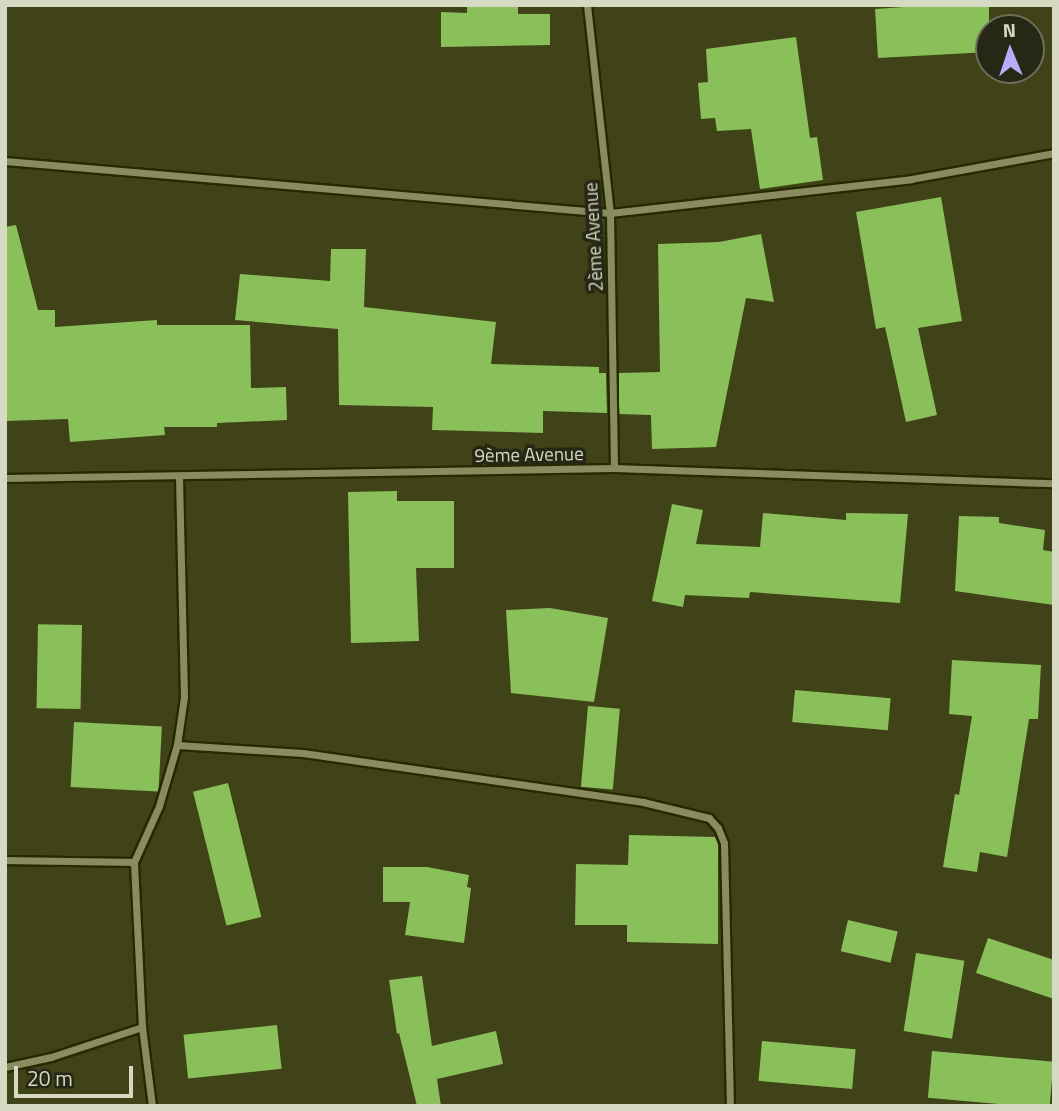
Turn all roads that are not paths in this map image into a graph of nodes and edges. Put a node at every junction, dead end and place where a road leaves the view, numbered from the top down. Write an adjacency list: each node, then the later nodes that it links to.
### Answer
1 (587, 5): 4 (street, 2ème Avenue)
2 (1054, 153): 4 (street)
3 (5, 161): 4 (street)
4 (610, 213): 5 (street, 2ème Avenue)
5 (614, 468): 6 (street, 9ème Avenue); 8 (street, 9ème Avenue)
6 (179, 476): 7 (street, 9ème Avenue); 9 (street)
7 (5, 478)
8 (1054, 484)
9 (177, 745): 11 (street); 15 (street)
10 (5, 860): 11 (street)
11 (134, 862): 12 (street)
12 (142, 1027): 13 (street); 14 (street)
13 (5, 1067)
14 (152, 1106)
15 (730, 1106)

